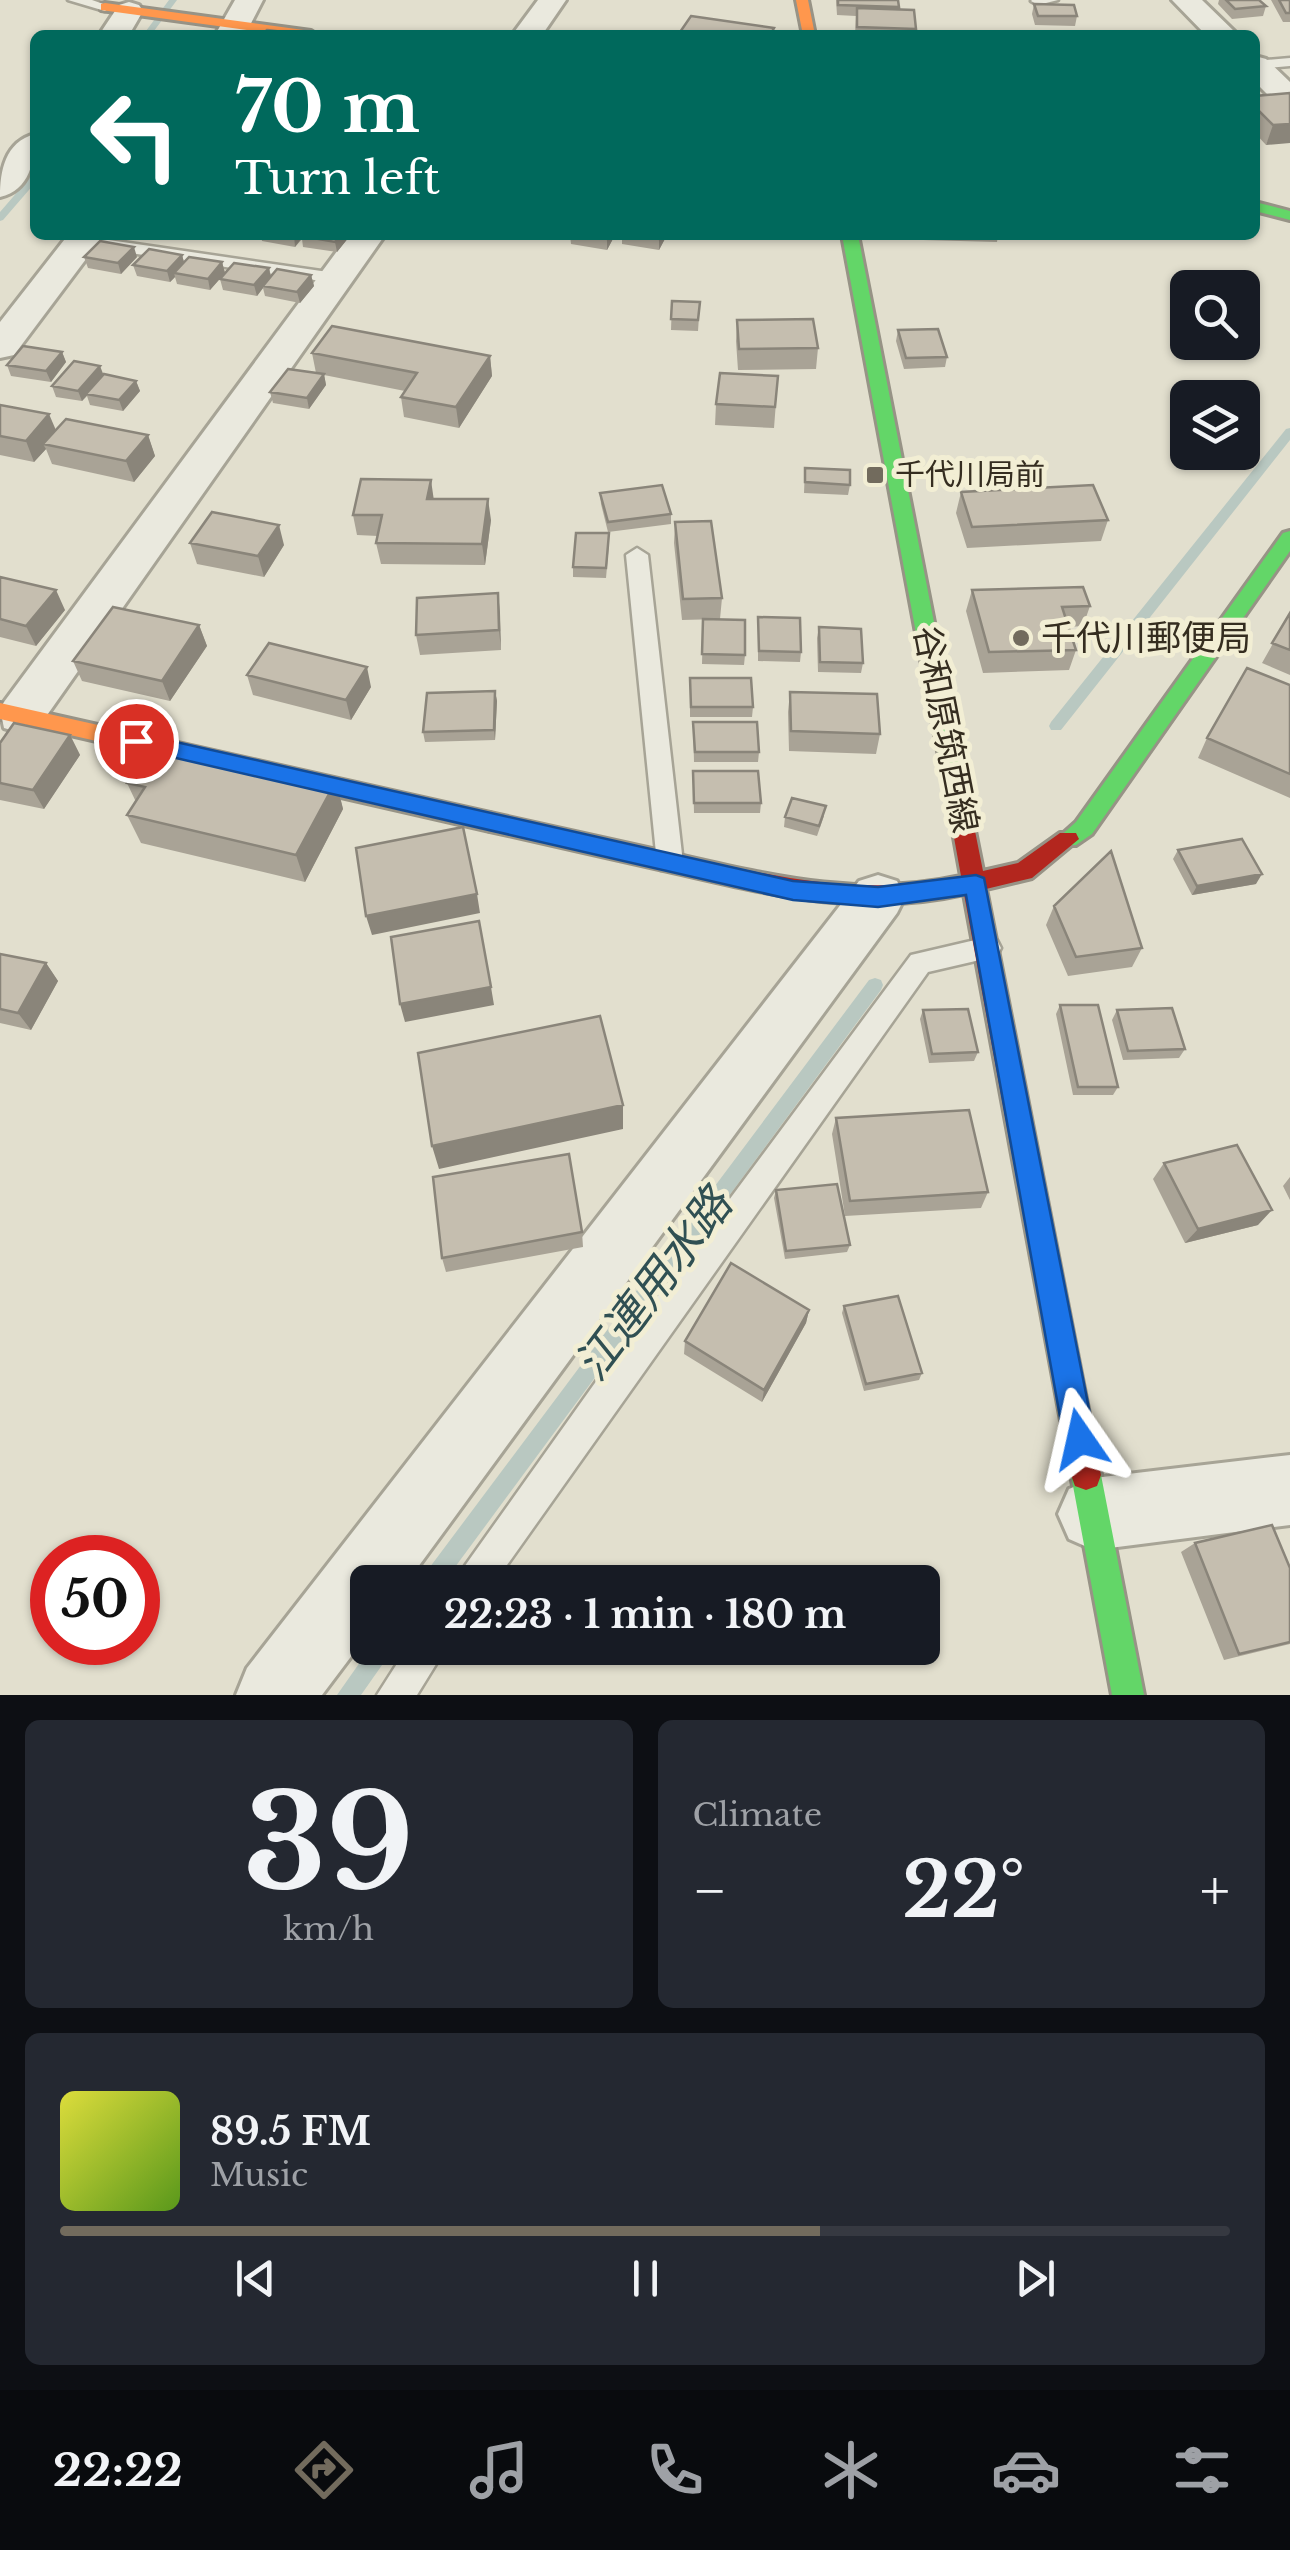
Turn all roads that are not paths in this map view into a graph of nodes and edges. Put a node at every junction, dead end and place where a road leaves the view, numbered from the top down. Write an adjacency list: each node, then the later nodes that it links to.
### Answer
1 (75, 0): 7 (lane)
2 (552, 0): 10 (street)
3 (802, 0): 11 (street)
4 (1050, 0): 6 (lane)
5 (1186, 0): 12 (street)
6 (1038, 1)
7 (116, 18): 8 (street)
8 (239, 20): 9 (street)
9 (287, 30)
10 (531, 30)
11 (808, 30)
12 (1218, 30)
13 (1290, 62): 14 (lane)
14 (1260, 65)
15 (1260, 70): 16 (street)
16 (1290, 99)
17 (30, 150): 18 (street)
18 (0, 187)
19 (1260, 207): 20 (street)
20 (1290, 216)
21 (82, 240): 26 (street)
22 (97, 240): 25 (lane)
23 (363, 240): 25 (street)
24 (851, 240): 31 (street, 谷和原筑西線)
25 (335, 278): 29 (street)
26 (0, 346)
27 (1290, 537): 31 (street)
28 (638, 555): 30 (lane)
29 (11, 713): 30 (street)
30 (670, 863): 32 (street)
31 (976, 884): 32 (street); 33 (street, 谷和原筑西線)
32 (878, 897): 38 (street)
33 (988, 948): 35 (street, 谷和原筑西線); 36 (lane)
34 (1290, 1490): 35 (street)
35 (1094, 1514): 40 (street, 谷和原筑西線)
36 (486, 1565)
37 (416, 1665): 39 (lane)
38 (274, 1695)
39 (395, 1695)
40 (1128, 1695)

